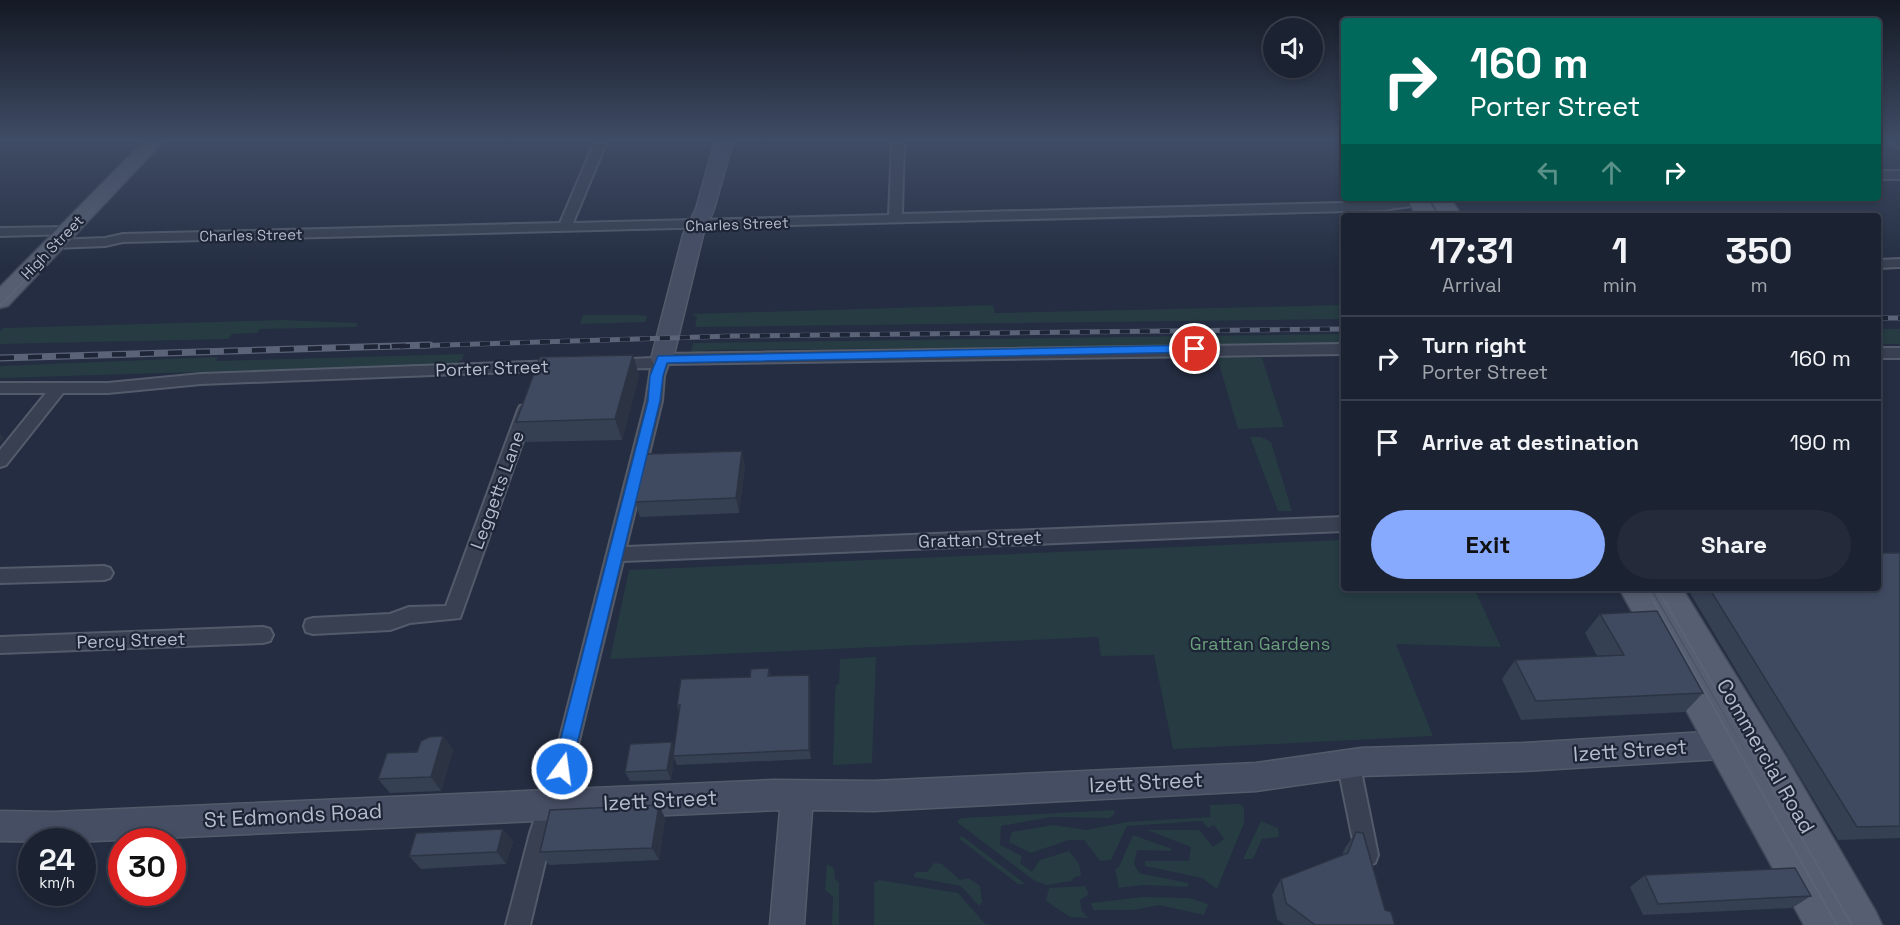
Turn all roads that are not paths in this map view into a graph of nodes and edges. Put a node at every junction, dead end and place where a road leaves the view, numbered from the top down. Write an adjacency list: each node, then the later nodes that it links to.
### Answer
1 (113, 184): 10 (main road, High Street)
2 (583, 184): 8 (street)
3 (712, 184): 7 (street)
4 (896, 184): 6 (street)
5 (1421, 205): 6 (street, Charles Street)
6 (894, 219): 7 (street, Charles Street)
7 (698, 224): 8 (street, Charles Street); 17 (street)
8 (565, 227): 10 (street, Charles Street)
9 (0, 232): 10 (street, Charles Street)
10 (61, 238): 13 (main road, High Street)
11 (1900, 263): 12 (street)
12 (1881, 264)
13 (3, 295)
14 (1341, 349): 17 (street)
15 (1881, 353): 16 (street)
16 (1900, 353)
17 (662, 359): 18 (street); 25 (street)
18 (595, 365)
19 (542, 366): 20 (street, Porter Street); 21 (street, Porter Street); 30 (street, Leggetts Lane)
20 (574, 366)
21 (60, 387): 22 (street, Porter Street); 23 (street)
22 (0, 388)
23 (0, 461)
24 (1341, 524): 25 (street, Grattan Street)
25 (616, 554): 36 (street)
26 (104, 573): 27 (street)
27 (0, 576)
28 (1636, 591): 33 (main road, Commercial Road)
29 (1668, 591): 42 (main road, Commercial Road)
30 (313, 626)
31 (263, 635): 32 (street, Percy Street)
32 (0, 645)
33 (1731, 744): 35 (street, Izett Street); 41 (main road, Commercial Road)
34 (1351, 776): 38 (street)
35 (797, 795): 36 (street, Izett Street); 40 (street)
36 (550, 805): 37 (street, St Edmonds Road); 39 (street)
37 (0, 826)
38 (1372, 871)
39 (518, 925)
40 (787, 925)
41 (1825, 925)
42 (1863, 925)

